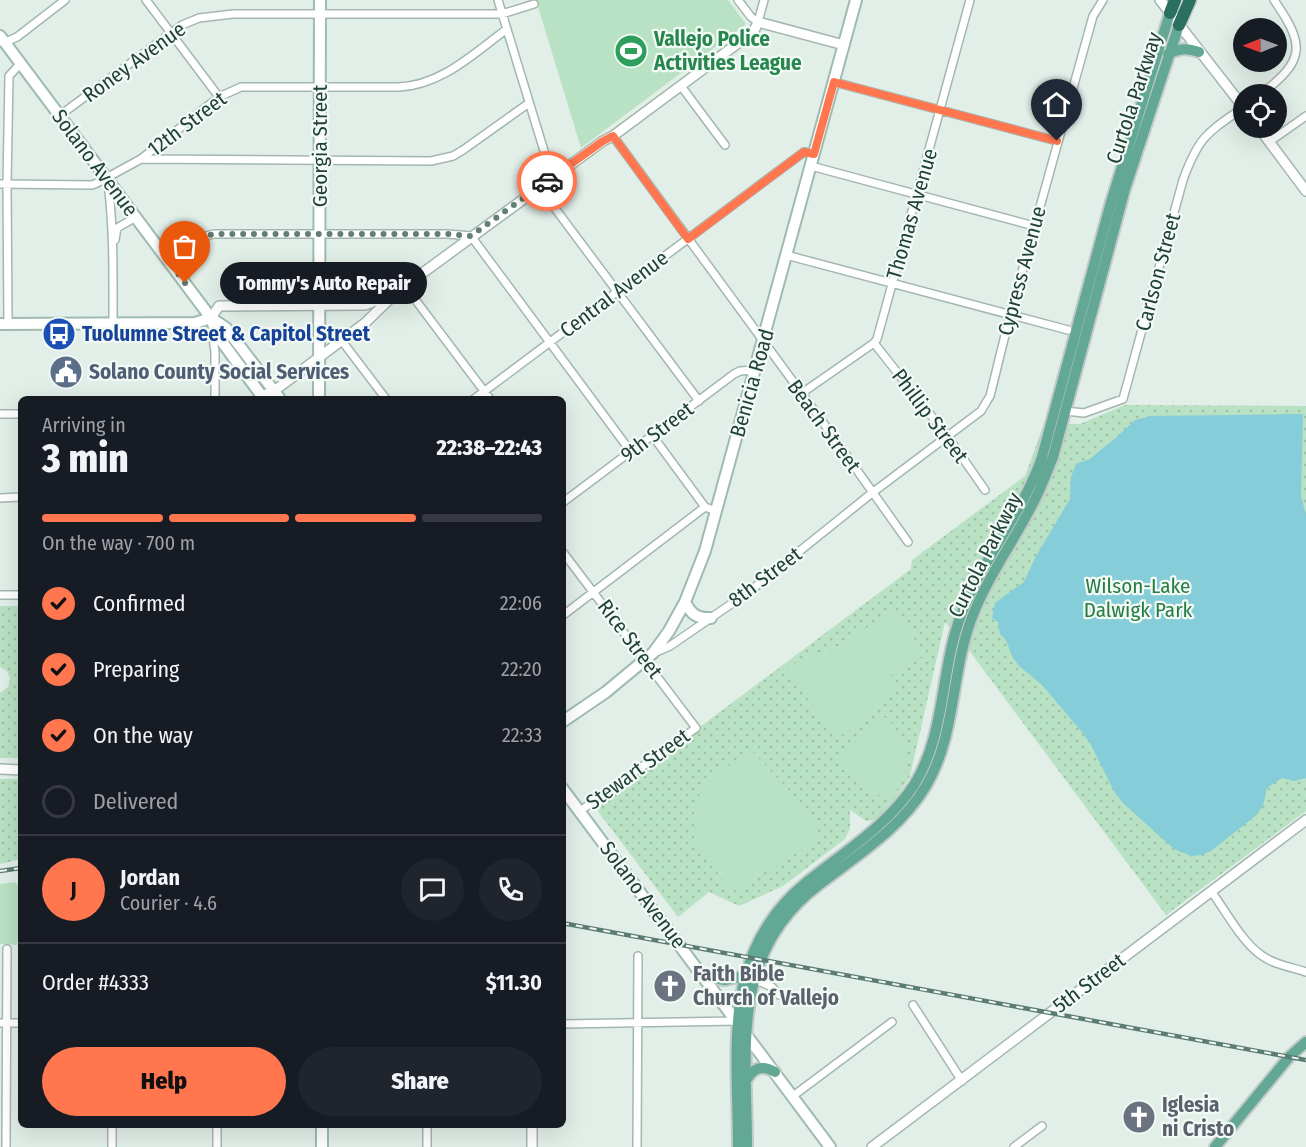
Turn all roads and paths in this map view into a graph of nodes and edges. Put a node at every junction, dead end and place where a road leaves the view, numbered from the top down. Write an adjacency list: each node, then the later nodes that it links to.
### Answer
1 (65, 0): 22 (street)
2 (146, 0): 21 (street)
3 (320, 0): 17 (main road, Georgia Street)
4 (498, 0): 15 (street)
5 (738, 0): 18 (street)
6 (764, 0): 18 (street)
7 (856, 0): 23 (main road, Benicia Road)
8 (970, 0): 34 (street, Thomas Avenue)
9 (1103, 0): 40 (street, Cypress Avenue)
10 (1160, 0): 16 (street)
11 (1175, 0): 16 (highway, Curtola Parkway)
12 (1190, 0): 19 (highway, Curtola Parkway)
13 (1274, 0): 28 (street)
14 (534, 4): 15 (street, Roney Avenue)
15 (502, 14): 17 (street, Roney Avenue); 20 (street)
16 (1170, 14): 19 (street); 78 (main road, Curtola Parkway)
17 (320, 15): 21 (street, Roney Avenue); 30 (main road, Georgia Street)
18 (758, 22): 23 (street); 29 (street)
19 (1179, 25): 24 (street); 25 (main road, Curtola Parkway)
20 (507, 29): 30 (street, 12th Street); 33 (street)
21 (171, 33): 32 (street); 36 (street, Roney Avenue)
22 (2, 41): 26 (main road, Solano Avenue)
23 (844, 45): 27 (main road, Benicia Road)
24 (1199, 52): 25 (main road); 31 (street)
25 (1168, 54): 89 (main road, Curtola Parkway)
26 (20, 64): 36 (main road, Solano Avenue); 49 (street)
27 (834, 82): 34 (street); 43 (main road, Benicia Road)
28 (1273, 84)
29 (681, 86): 38 (street); 42 (street)
30 (320, 87): 32 (street, 12th Street); 45 (main road, Georgia Street)
31 (1233, 95)
32 (219, 97): 44 (street, 12th Street)
33 (529, 103): 45 (street); 47 (street)
34 (941, 111): 40 (street); 52 (street, Thomas Avenue)
35 (1233, 115): 89 (street, Carlson Street)
36 (59, 116): 48 (main road, Solano Avenue)
37 (1306, 116): 41 (street)
38 (613, 136): 47 (street); 57 (street, Beach Street)
39 (1266, 138): 41 (street)
40 (1057, 141): 54 (street, Cypress Avenue)
41 (1269, 142): 51 (street)
42 (725, 145)
43 (814, 154): 46 (main road, Benicia Road); 57 (street, Central Avenue)
44 (141, 159): 45 (street); 48 (street, 12th Street)
45 (320, 159): 55 (main road, Georgia Street)
46 (811, 166): 52 (street); 60 (main road, Benicia Road)
47 (552, 177): 50 (street)
48 (108, 179): 49 (street, 12th Street); 53 (main road, Solano Avenue); 58 (street)
49 (4, 184): 69 (street)
50 (539, 188): 56 (street); 63 (street)
51 (1306, 191)
52 (917, 195): 54 (street); 61 (street, Thomas Avenue)
53 (136, 217): 58 (street); 59 (main road, Solano Avenue)
54 (1034, 226): 66 (street, Cypress Avenue)
55 (319, 233): 56 (street); 59 (street); 64 (main road, Georgia Street)
56 (471, 236): 62 (street); 73 (street)
57 (688, 239): 63 (street, Central Avenue); 74 (street, Beach Street)
58 (114, 246): 70 (street)
59 (164, 255): 67 (main road, Solano Avenue)
60 (786, 255): 61 (street); 74 (main road, Benicia Road)
61 (892, 284): 66 (street); 75 (street, Thomas Avenue)
62 (402, 288): 65 (street); 68 (street); 79 (street)
63 (617, 292): 73 (street, Central Avenue); 88 (street)
64 (319, 306): 65 (street); 67 (street); 76 (main road, Georgia Street)
65 (356, 306): 68 (street)
66 (1010, 315): 71 (street); 93 (street, Cypress Avenue)
67 (211, 318): 70 (main road); 81 (main road, Solano Avenue); 82 (street); 83 (main road, Solano Avenue)
68 (365, 323): 72 (street)
69 (4, 324): 70 (main road)
70 (113, 324)
71 (1068, 330)
72 (342, 341): 76 (street); 85 (street)
73 (550, 342): 79 (street, Central Avenue); 94 (street)
74 (763, 342): 77 (main road, Benicia Road); 80 (street, Beach Street)
75 (874, 343): 80 (street); 93 (street, Phillip Street)
76 (319, 357): 81 (street); 84 (main road, Georgia Street)
77 (754, 370): 88 (street, 9th Street); 101 (main road, Benicia Road)
78 (1060, 390): 89 (main road); 123 (main road, Curtola Parkway)
79 (484, 392): 86 (street, Central Avenue); 87 (street)
80 (802, 393): 96 (street, Beach Street)
81 (277, 395)
82 (215, 396)
83 (262, 396)
84 (319, 396)
85 (384, 396)
86 (478, 396)
87 (487, 396)
88 (699, 401): 92 (street, 9th Street)
89 (1065, 411): 123 (main road, Curtola Parkway)
90 (0, 414): 91 (street)
91 (18, 414)
92 (652, 435): 94 (street, 9th Street); 100 (street)
93 (948, 437): 95 (street, Phillip Street); 96 (street, Cypress Avenue)
94 (631, 452): 99 (street, 9th Street)
95 (985, 490)
96 (872, 493): 102 (street, Beach Street); 109 (street, 8th Street)
97 (0, 498): 98 (street)
98 (18, 498)
99 (566, 498)
100 (705, 507): 101 (street); 104 (street)
101 (716, 511): 107 (main road, Benicia Road)
102 (908, 542)
103 (566, 556): 104 (street, Rice Street)
104 (594, 592): 108 (street); 110 (street, Rice Street)
105 (0, 595): 106 (street)
106 (18, 595)
107 (685, 602): 109 (main road); 110 (main road, Benicia Road)
108 (566, 613)
109 (711, 618): 110 (street, 8th Street)
110 (650, 657): 111 (main road, Benicia Road); 112 (street, Rice Street)
111 (566, 720)
112 (696, 728): 116 (street, Stewart Street)
113 (0, 769): 114 (street)
114 (18, 770)
115 (566, 793): 116 (main road, Solano Avenue)
116 (580, 811): 122 (main road, Solano Avenue)
117 (1306, 820): 118 (street, 5th Street)
118 (1211, 891): 121 (street); 135 (street, 5th Street)
119 (7, 949): 128 (street)
120 (638, 956): 129 (street)
121 (1306, 972)
122 (703, 976): 123 (main road); 126 (main road, Solano Avenue)
123 (749, 977): 124 (street); 126 (main road, Curtola Parkway); 131 (main road, Curtola Parkway)
124 (779, 994)
125 (913, 1005): 135 (street)
126 (737, 1021): 129 (street); 131 (main road, Solano Avenue); 150 (main road, Curtola Parkway)
127 (892, 1022): 136 (street)
128 (3, 1023): 143 (street)
129 (638, 1023): 130 (street); 149 (street)
130 (566, 1024)
131 (747, 1035): 133 (main road, Solano Avenue); 134 (main road, Curtola Parkway)
132 (1306, 1042): 155 (main road)
133 (775, 1072): 134 (main road); 136 (main road, Solano Avenue)
134 (747, 1078): 151 (main road, Curtola Parkway)
135 (962, 1081): 153 (street, 5th Street)
136 (793, 1096): 152 (main road, Solano Avenue)
137 (1042, 1126): 154 (street)
138 (112, 1128): 144 (street)
139 (217, 1128): 145 (street)
140 (322, 1128): 146 (main road)
141 (427, 1128): 147 (street)
142 (532, 1128): 148 (street)
143 (6, 1147)
144 (112, 1147)
145 (217, 1147)
146 (322, 1147)
147 (427, 1147)
148 (532, 1147)
149 (637, 1147)
150 (738, 1147)
151 (747, 1147)
152 (830, 1147)
153 (872, 1147)
154 (1014, 1147)
155 (1215, 1147)

